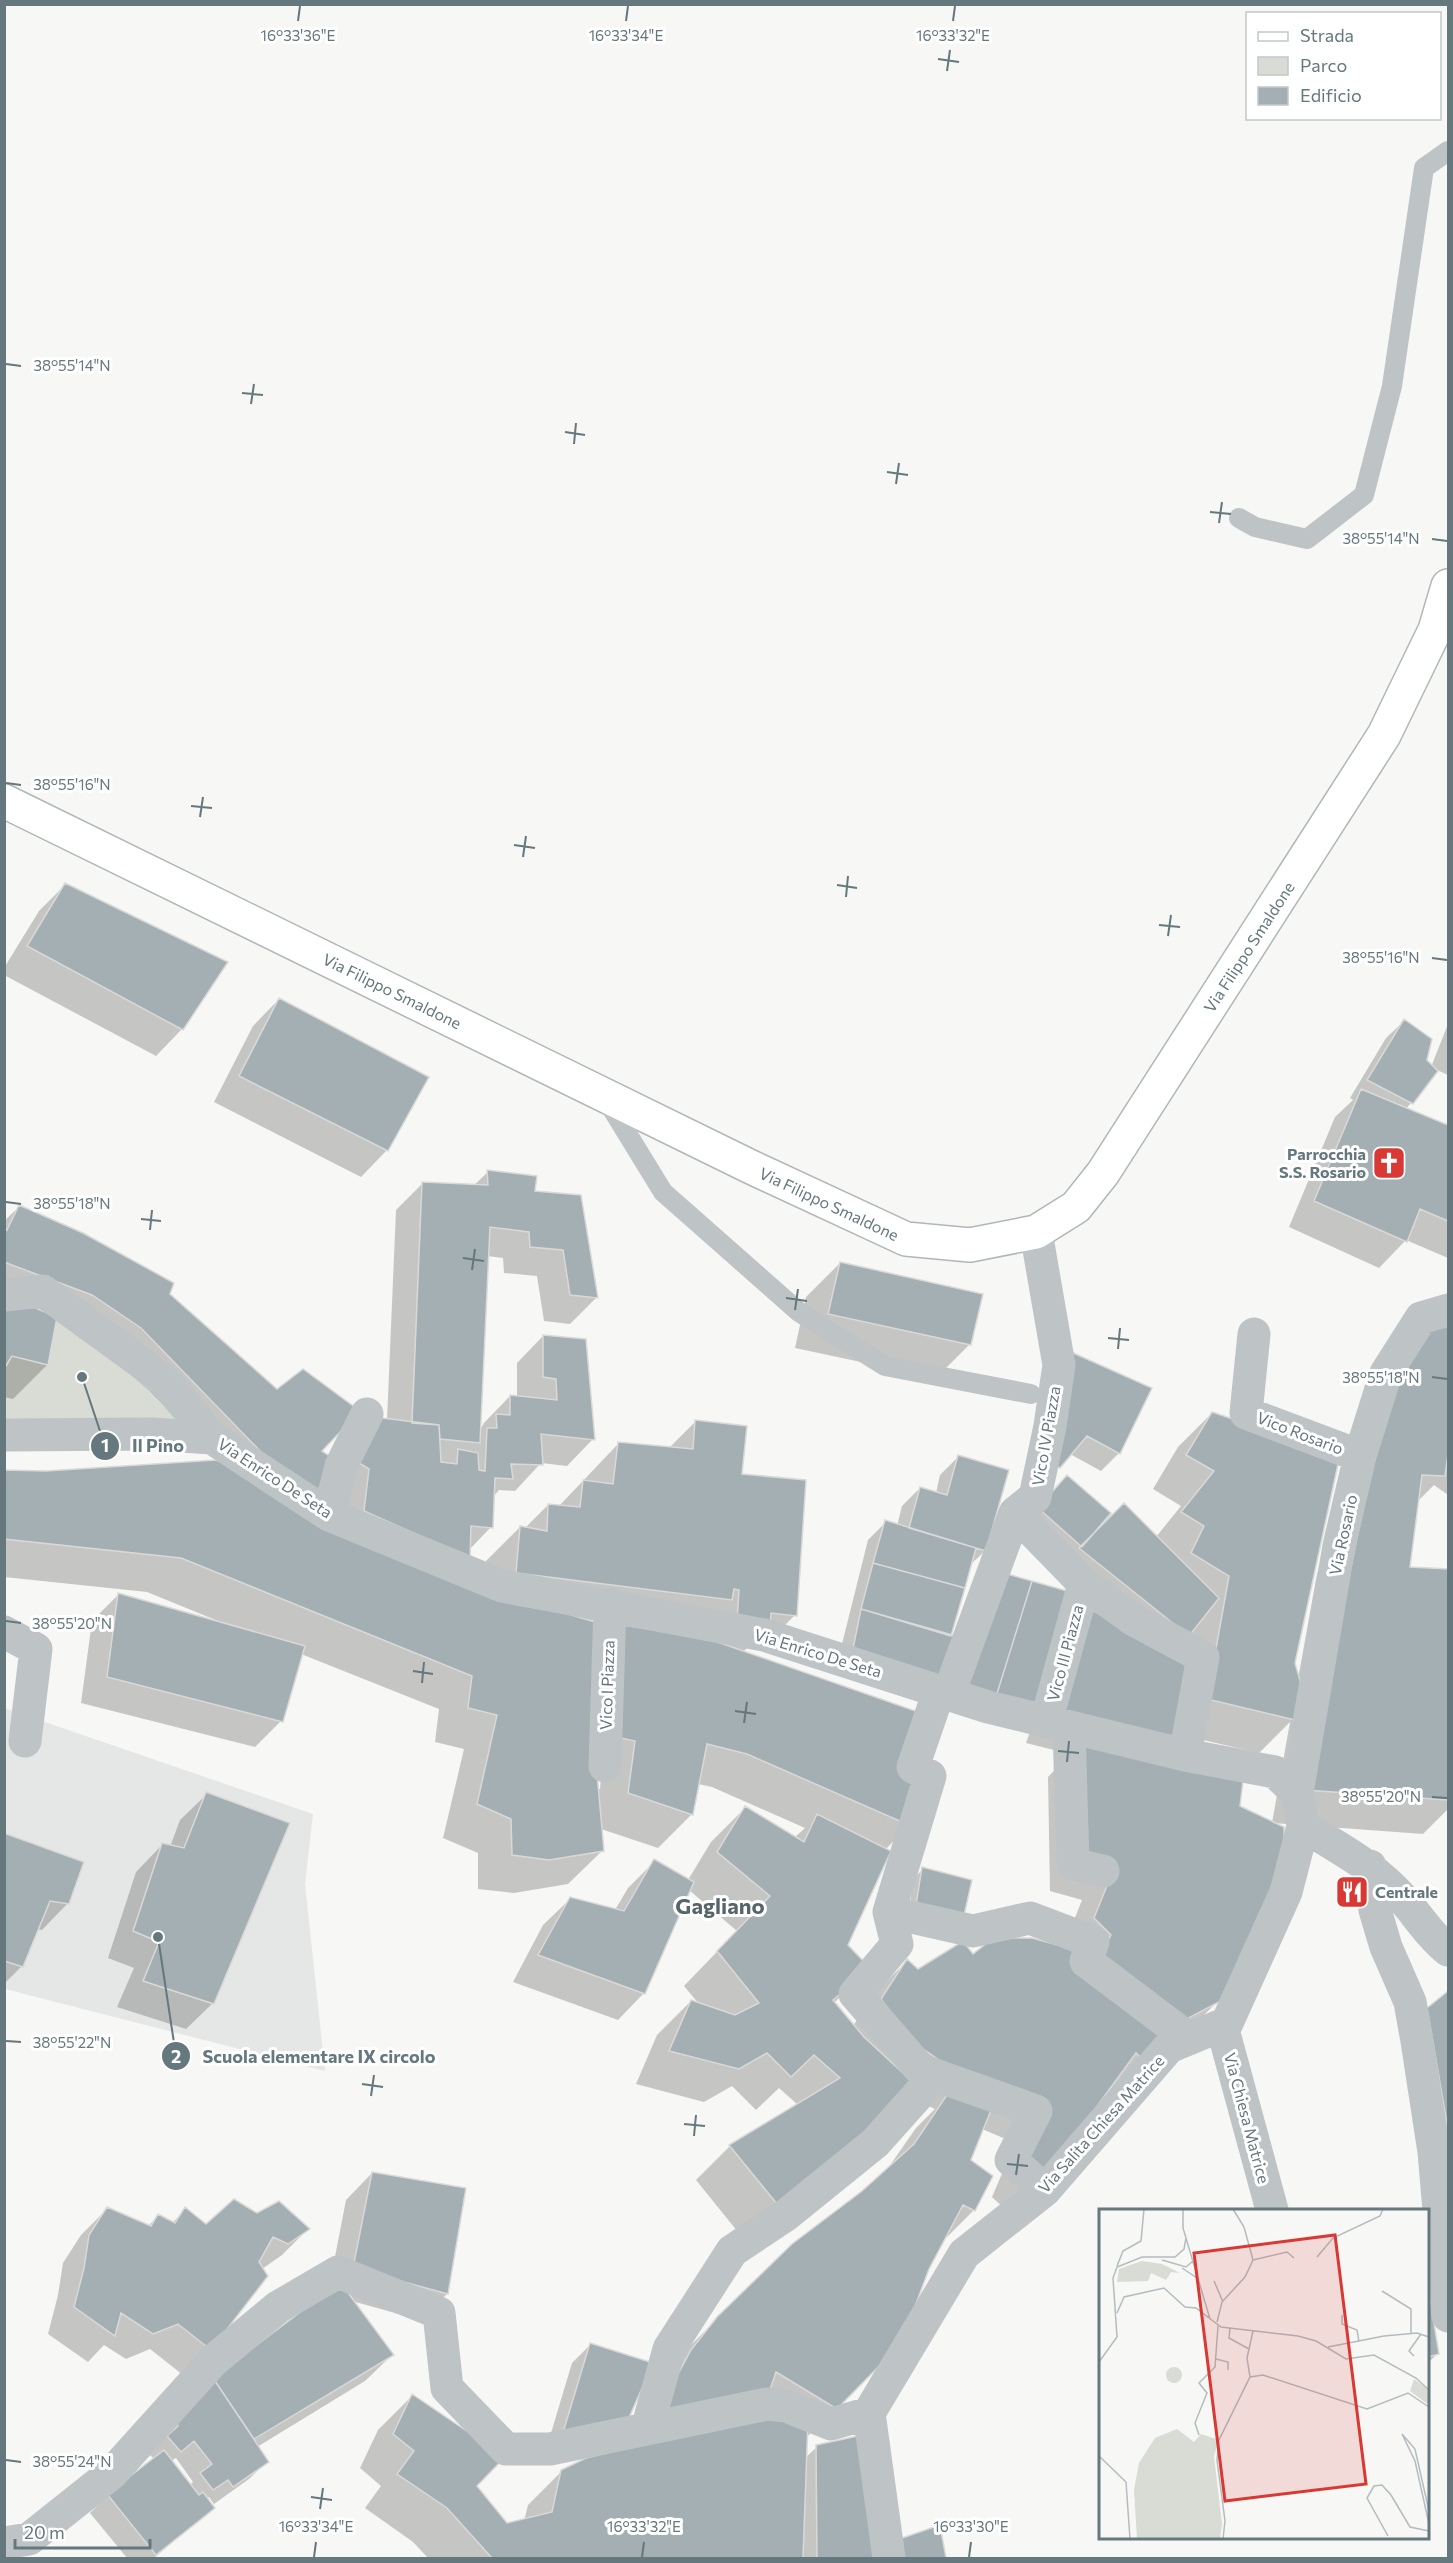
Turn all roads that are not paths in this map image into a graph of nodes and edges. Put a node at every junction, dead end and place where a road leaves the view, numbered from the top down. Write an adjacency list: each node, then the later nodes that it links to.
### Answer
1 (1449, 151): 2 (lane)
2 (1239, 518)
3 (1449, 586): 6 (street, Via Filippo Smaldone)
4 (4, 801): 5 (street, Via Filippo Smaldone)
5 (603, 1095): 6 (street, Via Filippo Smaldone); 10 (lane)
6 (1035, 1232): 15 (street, Vico IV Piazza)
7 (4, 1295): 13 (street)
8 (1449, 1310): 14 (street, Via Rosario)
9 (1254, 1334): 14 (street, Vico Rosario)
10 (1031, 1394)
11 (367, 1414): 16 (street)
12 (4, 1435): 13 (street)
13 (212, 1438): 16 (street, Via Enrico De Seta)
14 (1360, 1456): 25 (street, Via Rosario)
15 (1015, 1514): 17 (street); 20 (street, Vico IV Piazza)
16 (329, 1515): 18 (street, Via Enrico De Seta)
17 (1084, 1584): 21 (street, Vico III Piazza); 23 (street)
18 (610, 1604): 20 (street, Via Enrico De Seta); 24 (street, Vico I Piazza)
19 (4, 1632): 22 (street)
20 (944, 1692): 21 (street, Via Enrico De Seta); 29 (street, Vico IV Piazza)
21 (1058, 1724): 23 (street, Via Enrico De Seta); 28 (street, Vico III Piazza)
22 (25, 1741)
23 (1185, 1755): 25 (street, Via Enrico De Seta)
24 (605, 1767)
25 (1297, 1793): 26 (street)
26 (1303, 1826): 27 (street); 31 (street)
27 (1370, 1866): 30 (street); 36 (street)
28 (1103, 1871)
29 (889, 1912): 32 (street); 33 (street)
30 (1449, 1950)
31 (1222, 2026): 32 (street, Via Salita Chiesa Matrice); 35 (street, Via Chiesa Matrice)
32 (1189, 2039): 34 (street, Via Salita Chiesa Matrice)
33 (935, 2076): 34 (street); 38 (street)
34 (1045, 2190): 37 (street, Via Salita Chiesa Matrice)
35 (1271, 2209)
36 (1448, 2303)
37 (869, 2413): 38 (street); 40 (street)
38 (647, 2429): 39 (street)
39 (4, 2543)
40 (889, 2559)

